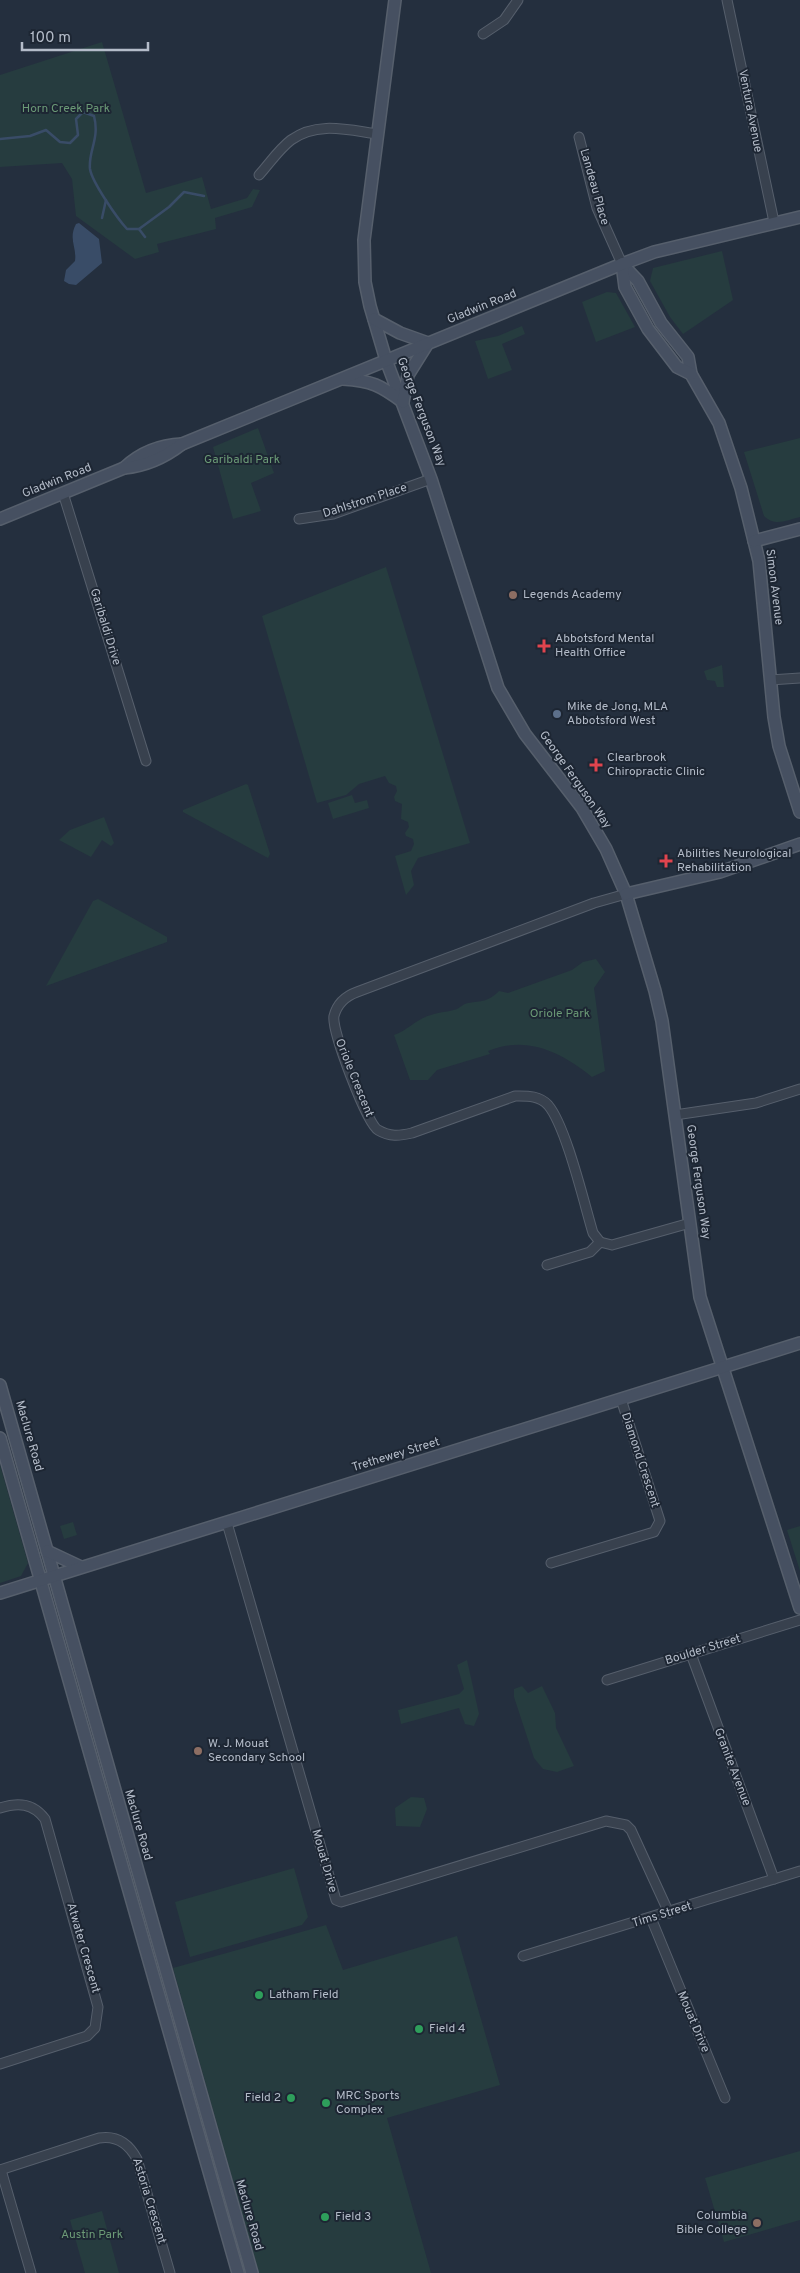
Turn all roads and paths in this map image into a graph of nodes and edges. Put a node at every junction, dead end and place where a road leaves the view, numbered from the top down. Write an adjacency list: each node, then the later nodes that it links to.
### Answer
1 (396, 0): 5 (main road, George Ferguson Way)
2 (518, 0): 4 (street)
3 (727, 0): 9 (street, Ventura Avenue)
4 (483, 34)
5 (378, 134): 7 (street); 11 (main road, George Ferguson Way)
6 (579, 137): 10 (street, Landeau Place)
7 (259, 175)
8 (800, 216): 9 (main road, Gladwin Road)
9 (774, 222): 10 (main road, Gladwin Road)
10 (622, 264): 12 (main road, Gladwin Road); 21 (main road, Simon Avenue)
11 (374, 319): 12 (main road); 13 (main road, George Ferguson Way)
12 (428, 343): 13 (main road, Gladwin Road); 15 (main road)
13 (386, 360): 14 (main road, Gladwin Road); 15 (main road, George Ferguson Way)
14 (339, 379): 15 (main road); 17 (main road, Gladwin Road)
15 (403, 402): 16 (main road, George Ferguson Way)
16 (431, 479): 19 (street, Dahlstrom Place); 27 (main road, George Ferguson Way)
17 (63, 493): 18 (main road, Gladwin Road); 24 (street, Garibaldi Drive)
18 (0, 519)
19 (299, 519)
20 (800, 529): 21 (main road)
21 (754, 541): 23 (main road, Simon Avenue)
22 (800, 678): 23 (street)
23 (770, 680): 25 (main road, Simon Avenue)
24 (146, 761)
25 (800, 812)
26 (800, 844): 27 (main road)
27 (626, 894): 29 (main road, George Ferguson Way); 31 (street, Oriole Crescent)
28 (800, 1089): 29 (street)
29 (675, 1115): 30 (main road, George Ferguson Way)
30 (690, 1223): 31 (street); 34 (main road, George Ferguson Way)
31 (600, 1242): 32 (street)
32 (547, 1265)
33 (800, 1343): 34 (main road, Trethewey Street)
34 (723, 1367): 36 (main road, Trethewey Street); 45 (main road, George Ferguson Way)
35 (0, 1385): 39 (main road, Maclure Road)
36 (621, 1399): 38 (main road, Trethewey Street); 40 (street, Diamond Crescent)
37 (0, 1438): 43 (main road, Maclure Road)
38 (227, 1522): 41 (main road, Trethewey Street); 52 (street, Mouat Drive)
39 (47, 1552): 41 (main road); 42 (main road, Maclure Road)
40 (551, 1562)
41 (81, 1567): 42 (main road, Trethewey Street)
42 (53, 1576): 43 (main road, Trethewey Street); 61 (main road, Maclure Road)
43 (41, 1580): 44 (main road, Trethewey Street); 60 (main road, Maclure Road)
44 (0, 1593)
45 (800, 1608)
46 (800, 1620): 47 (street, Boulder Street)
47 (691, 1654): 48 (street, Boulder Street); 51 (street, Granite Avenue)
48 (606, 1680)
49 (0, 1808): 55 (street, Atwater Crescent)
50 (800, 1870): 51 (street, Tims Street)
51 (774, 1879): 52 (street, Tims Street)
52 (669, 1913): 53 (street, Tims Street)
53 (651, 1918): 54 (street, Tims Street); 56 (street, Mouat Drive)
54 (523, 1956)
55 (0, 2064)
56 (725, 2098)
57 (0, 2170): 58 (street); 59 (street, Astoria Crescent)
58 (31, 2273)
59 (170, 2273)
60 (238, 2273)
61 (252, 2273)

